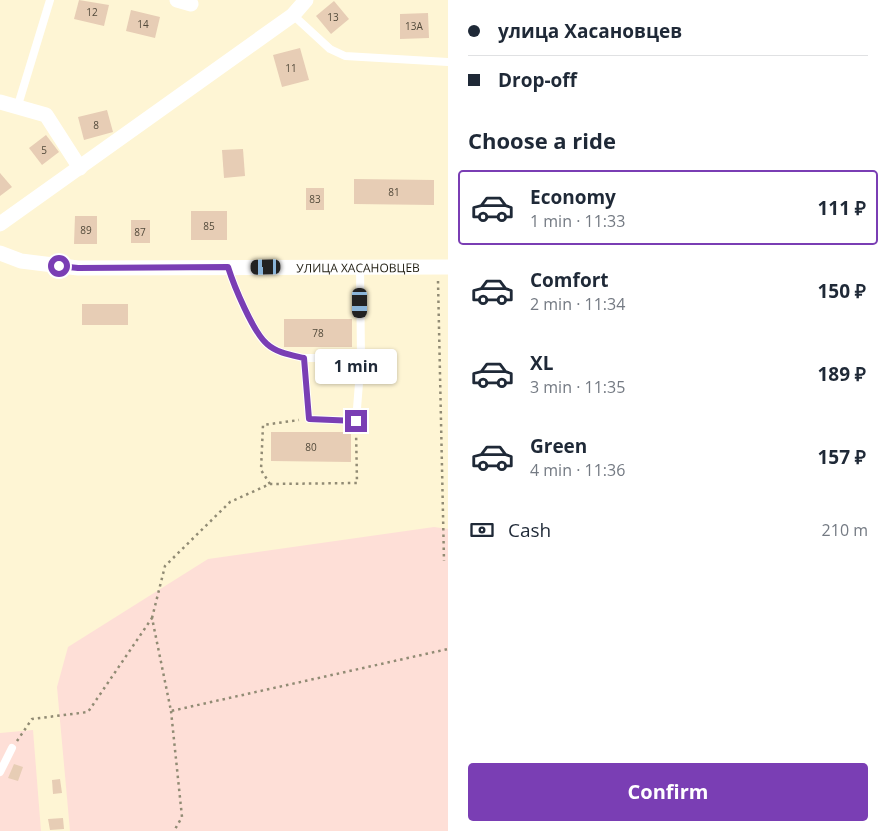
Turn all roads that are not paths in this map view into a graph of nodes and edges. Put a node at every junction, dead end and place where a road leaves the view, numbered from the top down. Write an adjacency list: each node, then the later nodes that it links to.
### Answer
1 (50, 0): 6 (lane)
2 (306, 0): 3 (street)
3 (293, 15): 4 (lane); 7 (street)
4 (448, 62)
5 (0, 102): 6 (street)
6 (18, 105): 7 (street)
7 (80, 168): 8 (street)
8 (0, 224)
9 (0, 253): 11 (street, УЛИЦА ХАСАНОВЦЕВ)
10 (360, 266): 11 (street, УЛИЦА ХАСАНОВЦЕВ); 12 (street, УЛИЦА ХАСАНОВЦЕВ); 14 (lane)
11 (228, 267): 13 (lane)
12 (443, 267)
13 (304, 358): 14 (lane); 14 (lane)
14 (361, 358)
15 (12, 748): 16 (lane)
16 (0, 772)

